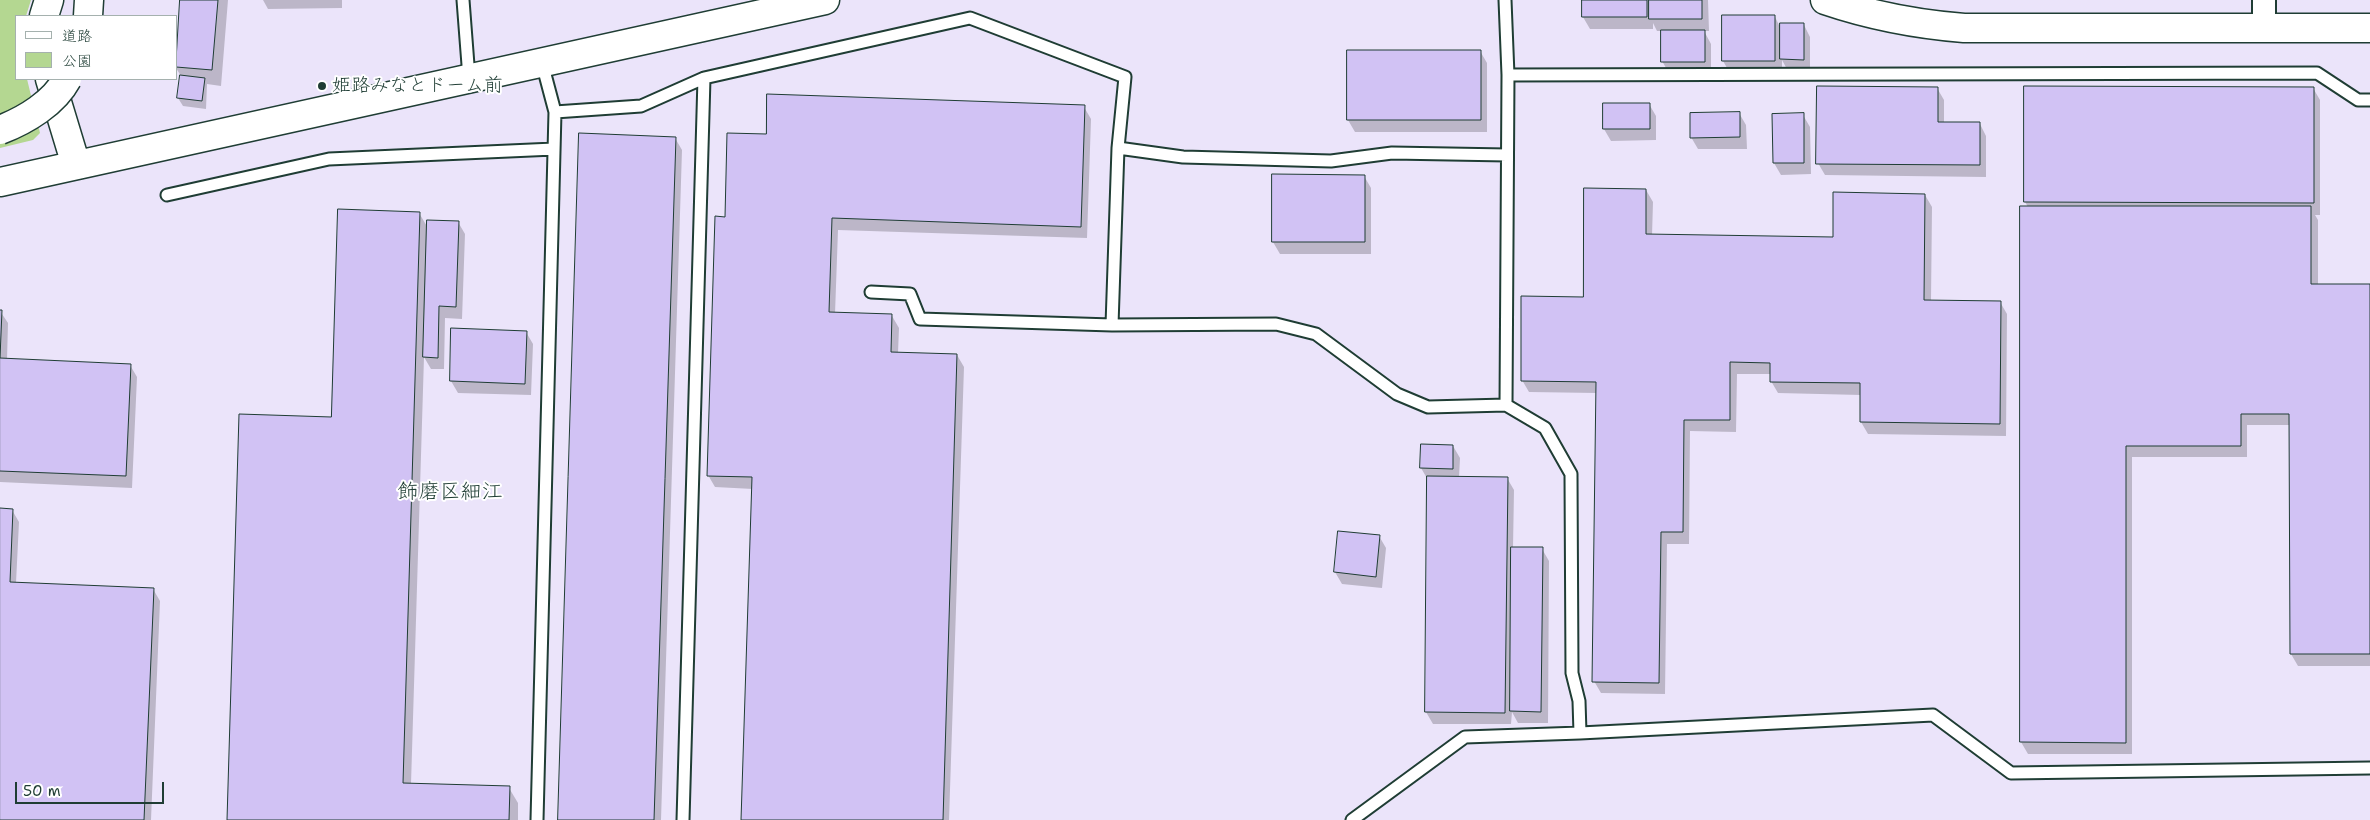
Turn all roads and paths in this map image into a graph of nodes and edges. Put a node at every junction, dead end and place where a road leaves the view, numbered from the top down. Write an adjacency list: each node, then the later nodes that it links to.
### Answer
1 (49, 0): 8 (street)
2 (89, 0): 9 (street)
3 (462, 0): 17 (lane)
4 (825, 0): 12 (street)
5 (1505, 0): 13 (lane)
6 (1825, 0): 10 (street)
7 (2264, 0): 10 (street)
8 (44, 15)
9 (88, 15)
10 (2264, 28): 11 (street)
11 (2370, 28)
12 (542, 63): 17 (street); 19 (lane)
13 (1508, 75): 18 (lane); 23 (lane)
14 (704, 78): 19 (lane); 21 (lane); 33 (lane)
15 (50, 80): 24 (street)
16 (67, 80): 20 (street, bridge)
17 (469, 80): 24 (street)
18 (2370, 100)
19 (555, 112): 22 (lane)
20 (0, 130)
21 (1118, 148): 23 (lane); 28 (lane)
22 (554, 149): 26 (lane); 32 (lane)
23 (1507, 155): 29 (lane)
24 (76, 165): 25 (street)
25 (0, 182)
26 (167, 195)
27 (871, 292): 28 (lane)
28 (1112, 325): 29 (lane)
29 (1506, 405): 30 (lane)
30 (1580, 733): 31 (lane); 34 (lane)
31 (2370, 768)
32 (537, 820)
33 (683, 820)
34 (1352, 820)

